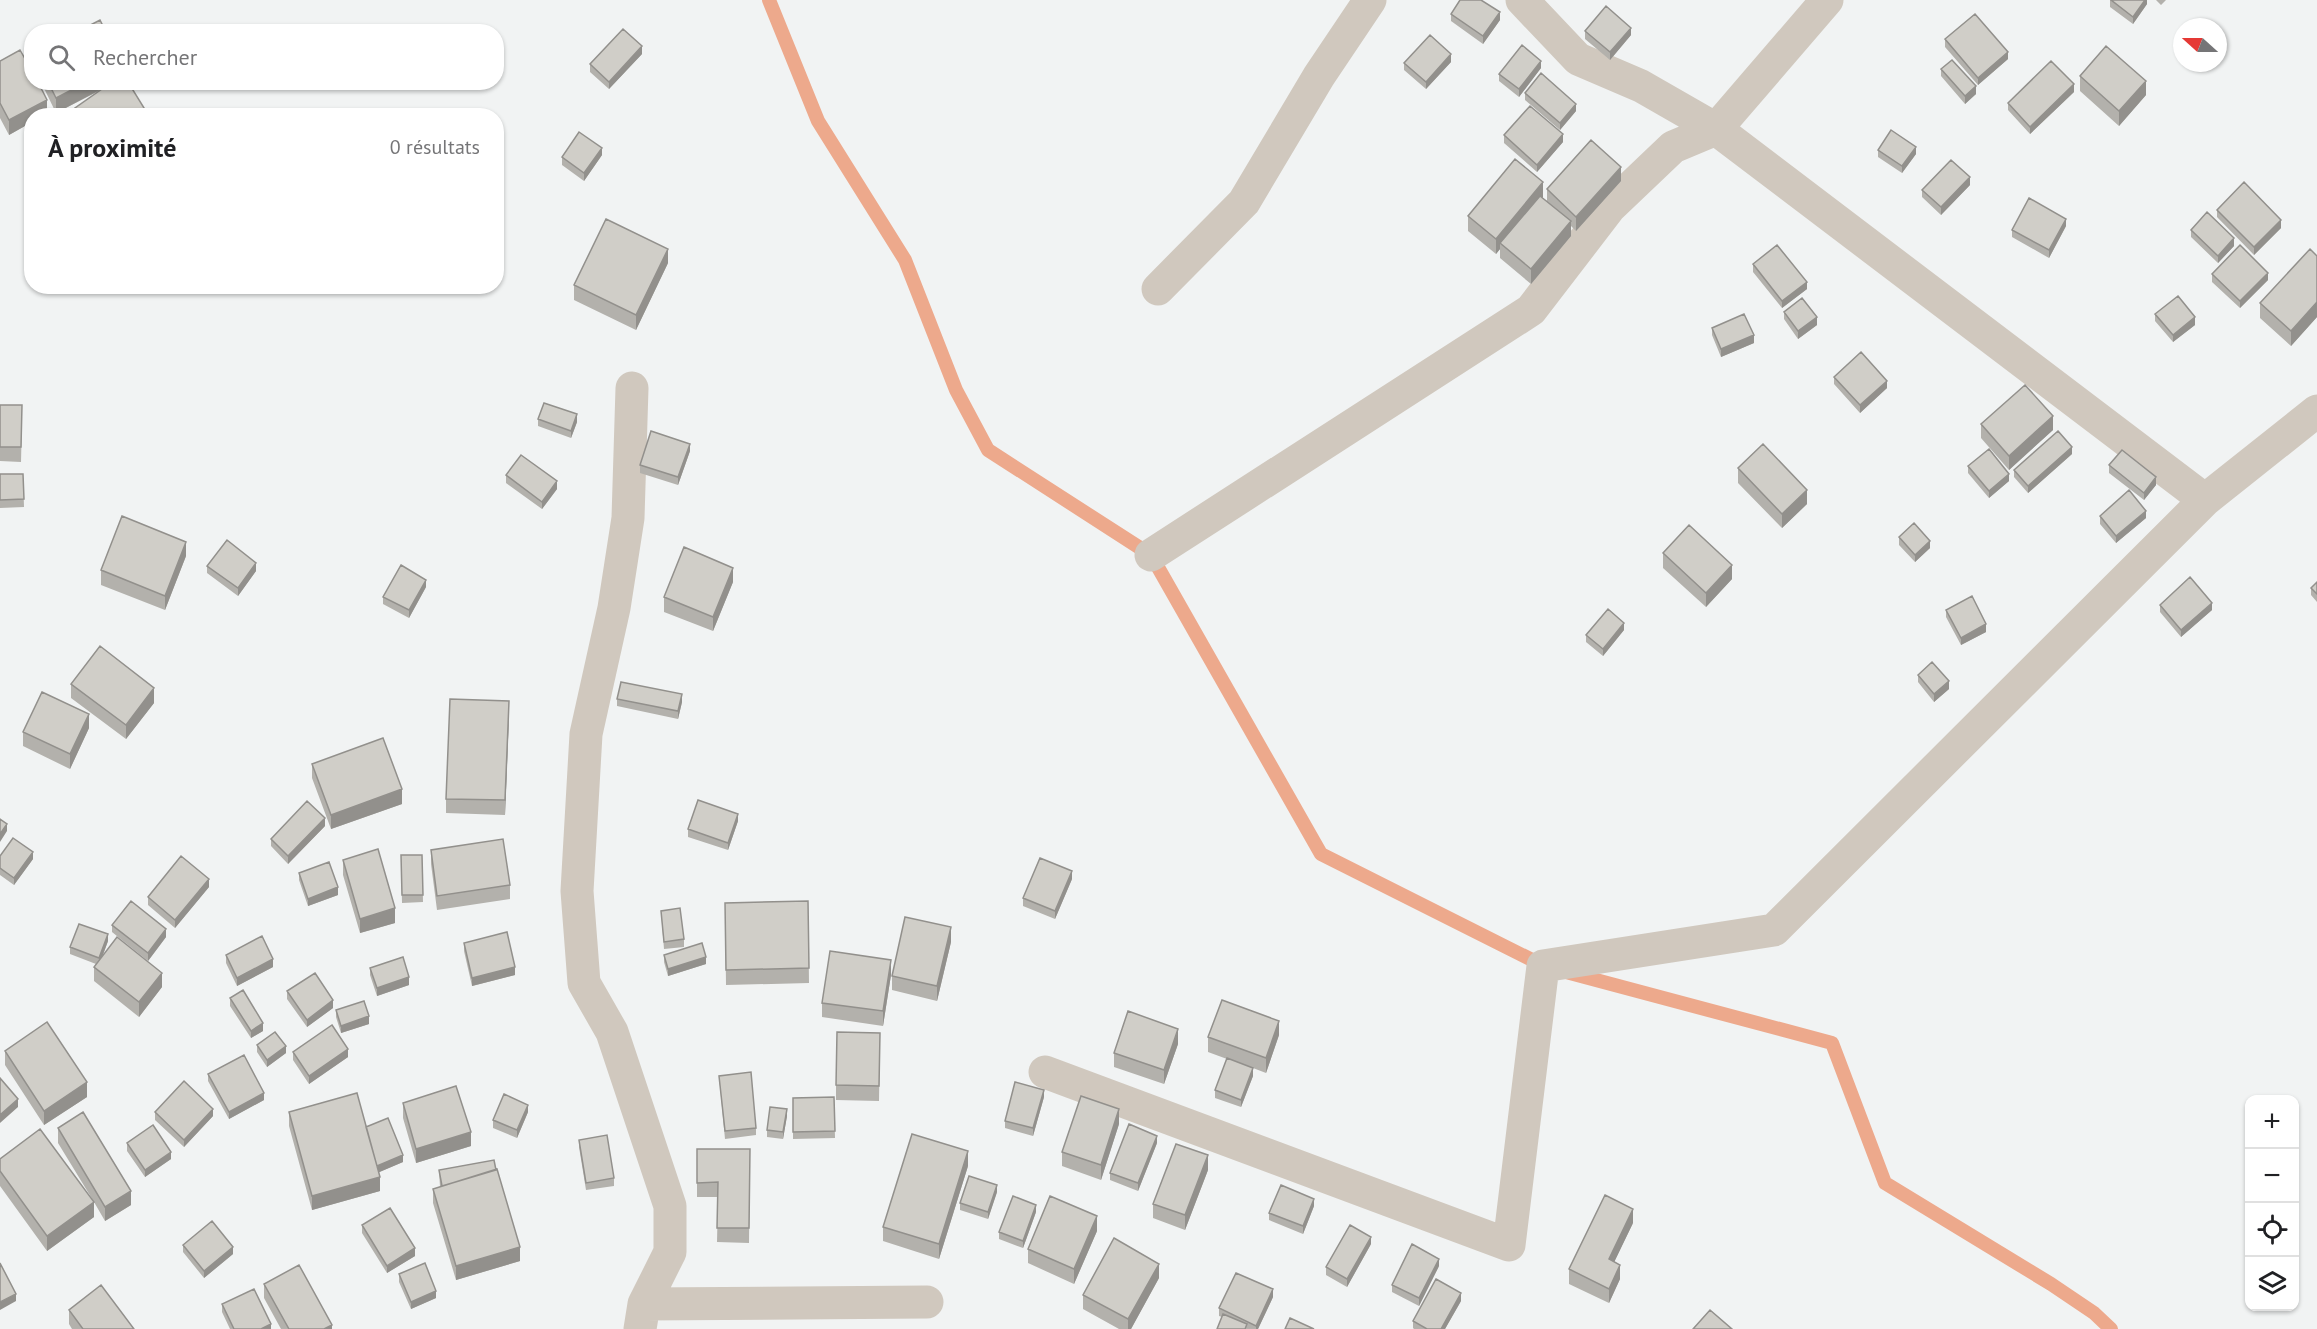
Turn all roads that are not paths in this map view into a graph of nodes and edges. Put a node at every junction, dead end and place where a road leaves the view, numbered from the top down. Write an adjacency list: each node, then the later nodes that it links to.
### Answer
1 (1370, 0): 5 (street)
2 (1522, 0): 4 (street)
3 (1827, 0): 4 (street)
4 (1716, 129): 8 (street); 9 (street)
5 (1158, 289)
6 (632, 388): 12 (street)
7 (2317, 411): 8 (street)
8 (2205, 500): 10 (street)
9 (1151, 555)
10 (1045, 1072)
11 (927, 1302): 12 (street)
12 (642, 1316)

